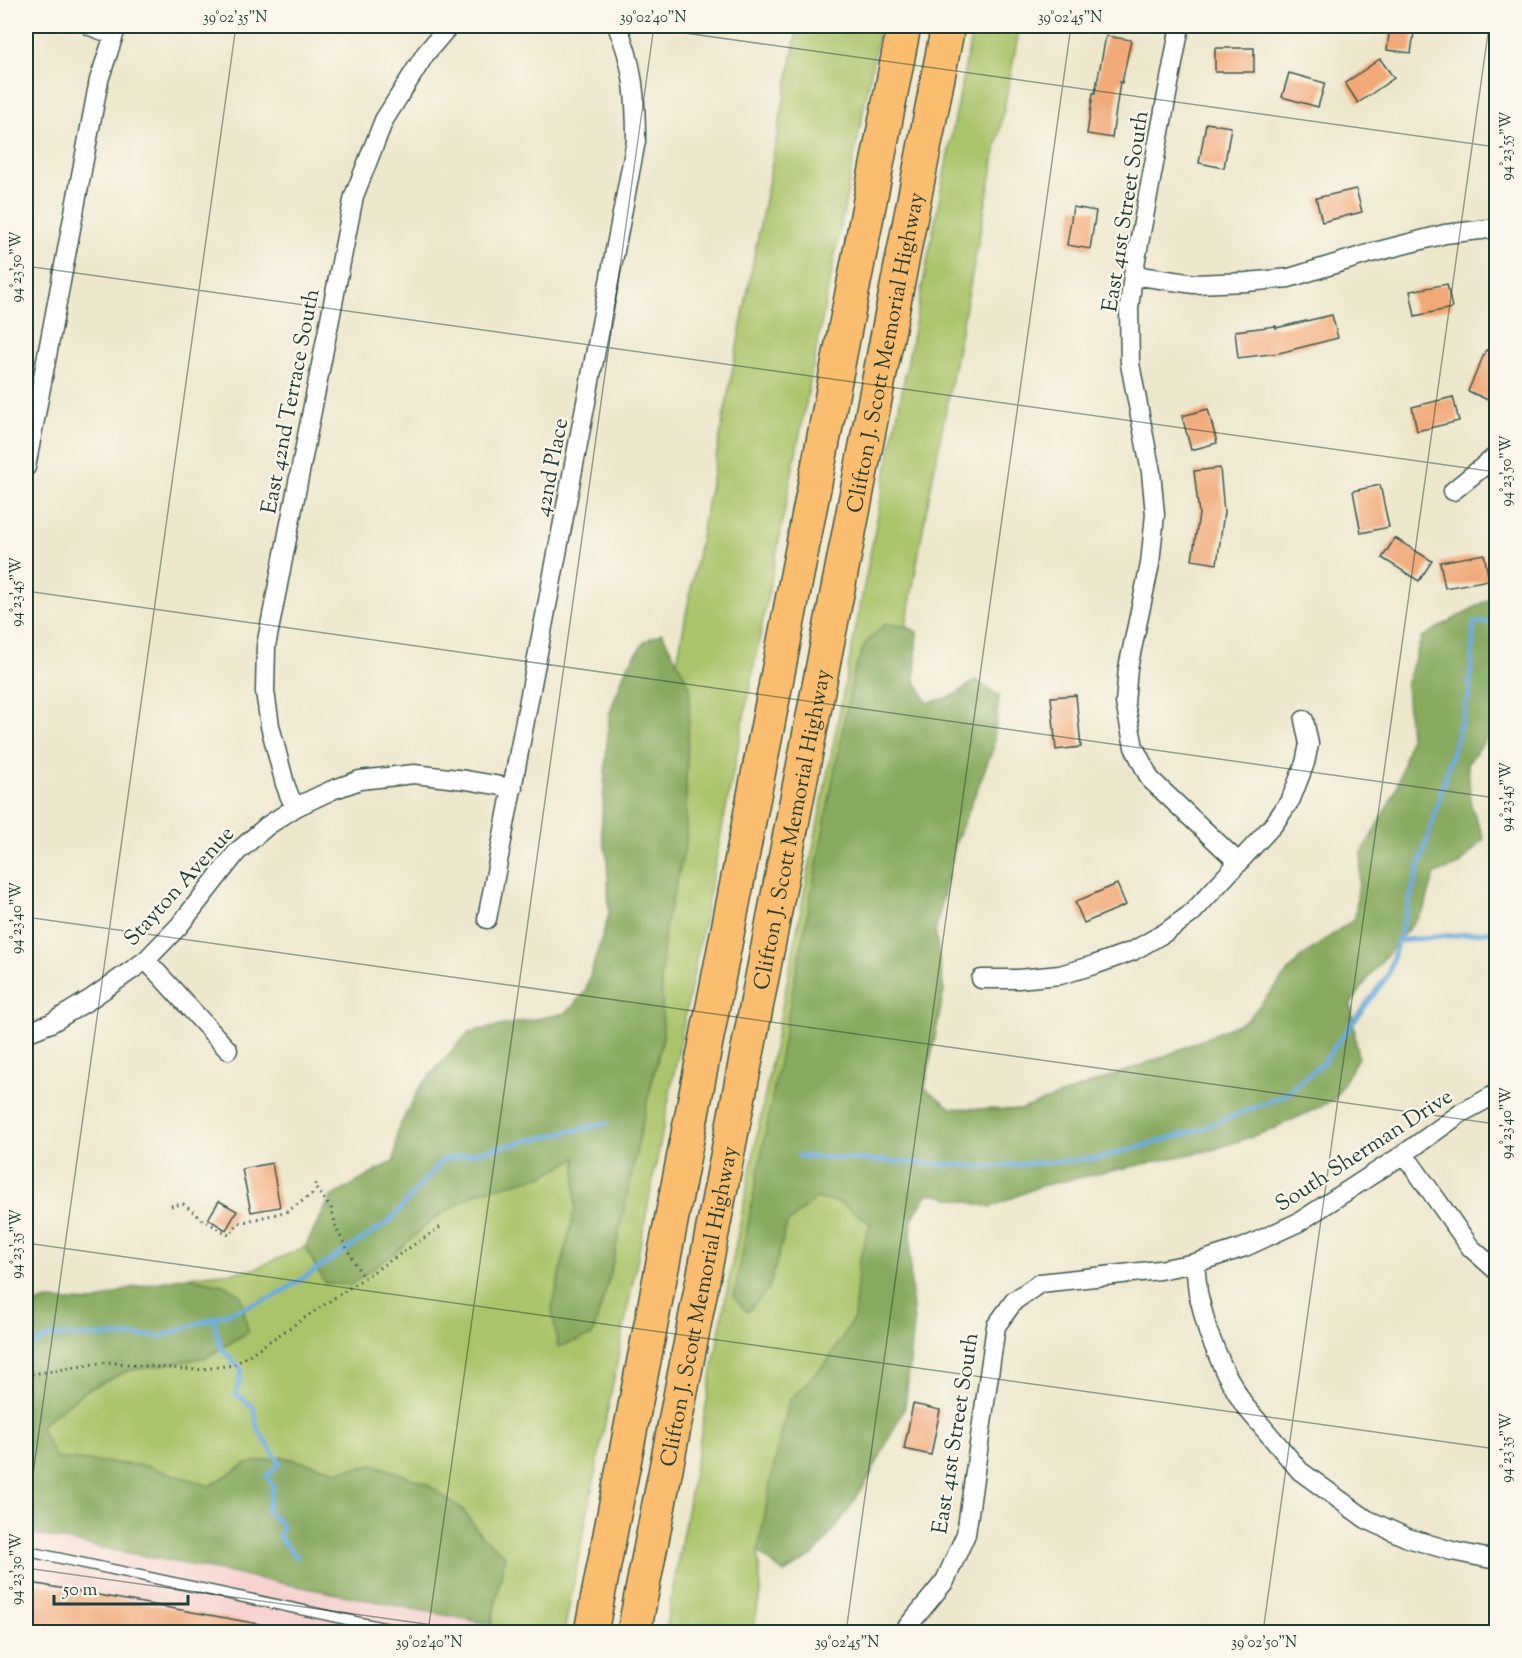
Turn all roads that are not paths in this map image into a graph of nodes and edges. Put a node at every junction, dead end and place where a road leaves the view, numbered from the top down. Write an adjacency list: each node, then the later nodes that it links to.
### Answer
1 (90, 26): 7 (street)
2 (449, 26): 15 (street, East 42nd Terrace South)
3 (617, 26): 14 (street, 42nd Place)
4 (904, 26): 30 (highway, Clifton J. Scott Memorial Highway)
5 (948, 26): 31 (highway, Clifton J. Scott Memorial Highway)
6 (1180, 26): 9 (street, East 41st Street South)
7 (116, 30): 11 (street)
8 (1497, 230): 9 (street)
9 (1133, 275): 16 (street, East 41st Street South)
10 (1497, 456): 12 (street)
11 (26, 467)
12 (1453, 491)
13 (1304, 720): 16 (street)
14 (513, 788): 15 (street, Stayton Avenue); 17 (street, 42nd Place)
15 (296, 807): 18 (street, Stayton Avenue)
16 (1239, 863): 19 (street)
17 (487, 919)
18 (146, 960): 20 (street, Stayton Avenue); 21 (street)
19 (981, 979)
20 (26, 1033)
21 (228, 1050)
22 (1497, 1094): 23 (street, South Sherman Drive)
23 (1404, 1154): 24 (street, South Sherman Drive); 25 (street)
24 (1195, 1263): 26 (street, South Sherman Drive); 28 (street)
25 (1497, 1270)
26 (1014, 1301): 32 (street, East 41st Street South)
27 (26, 1551): 29 (lane)
28 (1497, 1560)
29 (405, 1632)
30 (591, 1632)
31 (634, 1632)
32 (903, 1632)

